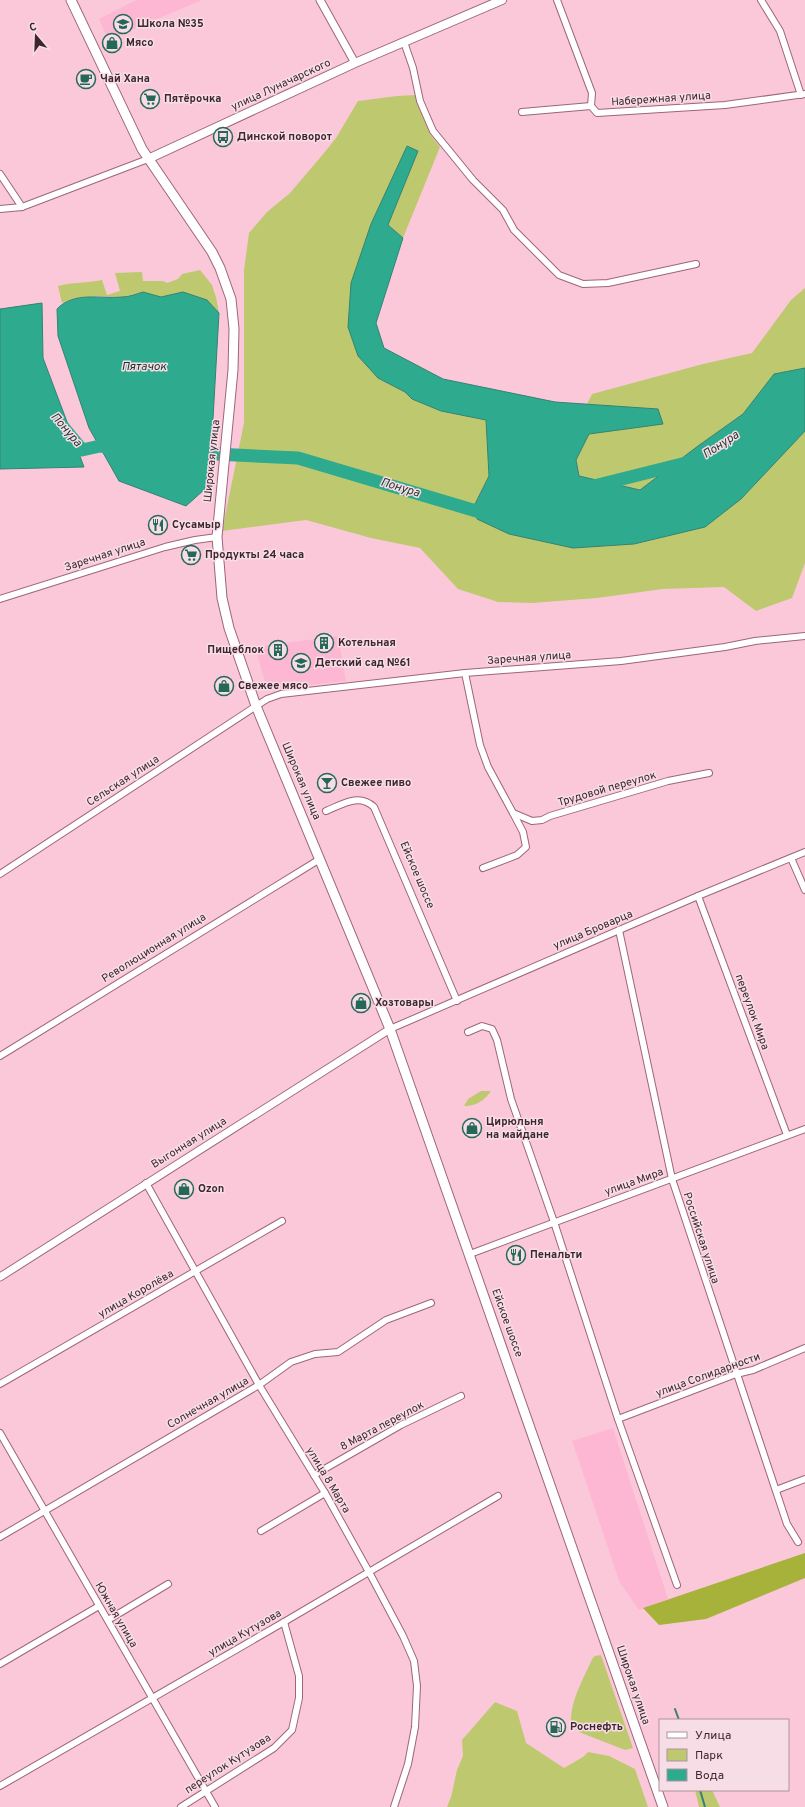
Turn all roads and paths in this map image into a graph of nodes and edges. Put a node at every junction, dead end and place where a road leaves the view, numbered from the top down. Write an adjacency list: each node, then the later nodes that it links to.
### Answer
1 (71, 0): 11 (main road, Широкая улица)
2 (320, 0): 7 (street)
3 (502, 0): 6 (main road, улица Луначарского)
4 (558, 0): 9 (street)
5 (761, 0): 8 (street)
6 (404, 42): 7 (main road, улица Луначарского); 15 (street)
7 (355, 63): 11 (main road, улица Луначарского)
8 (803, 95): 9 (street, Набережная улица)
9 (591, 106): 10 (street, Набережная улица)
10 (522, 112)
11 (148, 159): 13 (street, улица Луначарского); 16 (main road, Широкая улица)
12 (0, 174): 13 (street)
13 (22, 207): 14 (street, улица Луначарского)
14 (0, 209)
15 (696, 264)
16 (217, 537): 17 (street, Заречная улица); 20 (main road, Широкая улица)
17 (0, 599)
18 (805, 636): 19 (street, Заречная улица)
19 (465, 673): 20 (street, Заречная улица); 23 (street)
20 (256, 706): 26 (main road, Широкая улица); 28 (street, Сельская улица)
21 (709, 773): 23 (street, Трудовой переулок)
22 (326, 811): 32 (street, Ейское шоссе)
23 (513, 812): 27 (street)
24 (805, 852): 25 (street, улица Броварца)
25 (791, 858): 29 (street); 30 (street, улица Броварца)
26 (320, 859): 33 (main road, Широкая улица); 35 (street, Революционная улица)
27 (483, 868)
28 (0, 874)
29 (805, 890)
30 (698, 896): 31 (street, улица Броварца); 37 (street, переулок Мира)
31 (619, 930): 32 (street, улица Броварца); 38 (street, Российская улица)
32 (457, 1001): 33 (street, улица Броварца)
33 (390, 1029): 39 (street, Выгонная улица); 42 (main road, Ейское шоссе)
34 (468, 1032): 41 (street)
35 (0, 1056)
36 (805, 1129): 37 (street, улица Мира)
37 (787, 1135): 38 (street, улица Мира)
38 (672, 1179): 41 (street, улица Мира); 47 (street, Российская улица)
39 (146, 1183): 43 (street, улица 8 Марта); 44 (street, Выгонная улица)
40 (282, 1221): 43 (street, улица Королёва)
41 (554, 1222): 42 (street, улица Мира); 51 (street)
42 (470, 1254): 68 (main road, Ейское шоссе)
43 (195, 1272): 48 (street, улица Королёва); 49 (street, улица 8 Марта)
44 (0, 1277)
45 (431, 1303): 49 (street, Солнечная улица)
46 (805, 1348): 47 (street, улица Солидарности)
47 (736, 1374): 51 (street, улица Солидарности); 55 (street, Российская улица)
48 (0, 1384)
49 (259, 1385): 53 (street, улица 8 Марта); 58 (street, Солнечная улица)
50 (461, 1396): 53 (street, 8 Марта переулок)
51 (618, 1419): 64 (street)
52 (0, 1433): 58 (street, Южная улица)
53 (314, 1475): 56 (street, улица 8 Марта)
54 (805, 1479): 55 (street)
55 (776, 1490): 61 (street, Российская улица)
56 (325, 1493): 59 (street); 62 (street, улица 8 Марта)
57 (498, 1496): 62 (street, улица Кутузова)
58 (44, 1511): 60 (street, Солнечная улица); 65 (street, Южная улица)
59 (261, 1531)
60 (0, 1537)
61 (798, 1542)
62 (369, 1572): 67 (street, улица Кутузова); 75 (street, улица 8 Марта)
63 (168, 1584): 66 (street)
64 (677, 1585)
65 (99, 1606): 66 (street, Южная улица); 69 (street)
66 (108, 1620): 70 (street, Южная улица)
67 (284, 1622): 70 (street, улица Кутузова); 72 (street, переулок Кутузова)
68 (600, 1626): 76 (main road, Широкая улица)
69 (0, 1664)
70 (153, 1698): 71 (street, улица Кутузова); 72 (street, Южная улица)
71 (0, 1786)
72 (206, 1792): 73 (street, переулок Кутузова); 74 (street, Южная улица)
73 (181, 1807)
74 (215, 1807)
75 (394, 1807)
76 (663, 1807)

